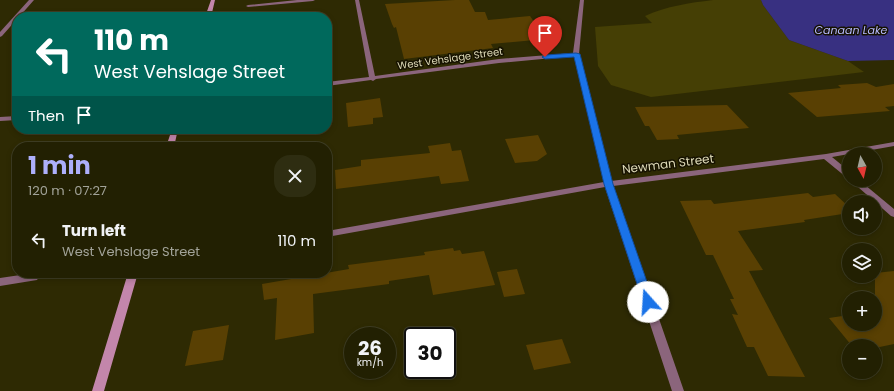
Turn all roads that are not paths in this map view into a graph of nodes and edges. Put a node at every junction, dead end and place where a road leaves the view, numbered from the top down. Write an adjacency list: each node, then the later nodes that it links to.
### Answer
1 (32, 0): 7 (street)
2 (213, 0): 8 (main road)
3 (313, 0): 6 (street)
4 (357, 0): 15 (street)
5 (582, 0): 14 (street)
6 (248, 6)
7 (21, 12)
8 (209, 12)
9 (12, 22): 10 (street)
10 (8, 26): 11 (street); 12 (street); 13 (street)
11 (12, 26)
12 (0, 27)
13 (0, 35)
14 (576, 54): 15 (street, West Vehslage Street); 22 (street)
15 (373, 79): 16 (street, West Vehslage Street)
16 (332, 83)
17 (12, 118): 18 (street)
18 (0, 119)
19 (894, 144): 20 (street, Newman Street)
20 (826, 156): 21 (street); 22 (street, Newman Street)
21 (842, 170)
22 (608, 184): 25 (street, Newman Street); 30 (street)
23 (862, 187): 24 (street)
24 (894, 214)
25 (332, 233)
26 (27, 278): 28 (street)
27 (132, 278): 29 (main road)
28 (0, 282)
29 (98, 391)
30 (678, 391)

